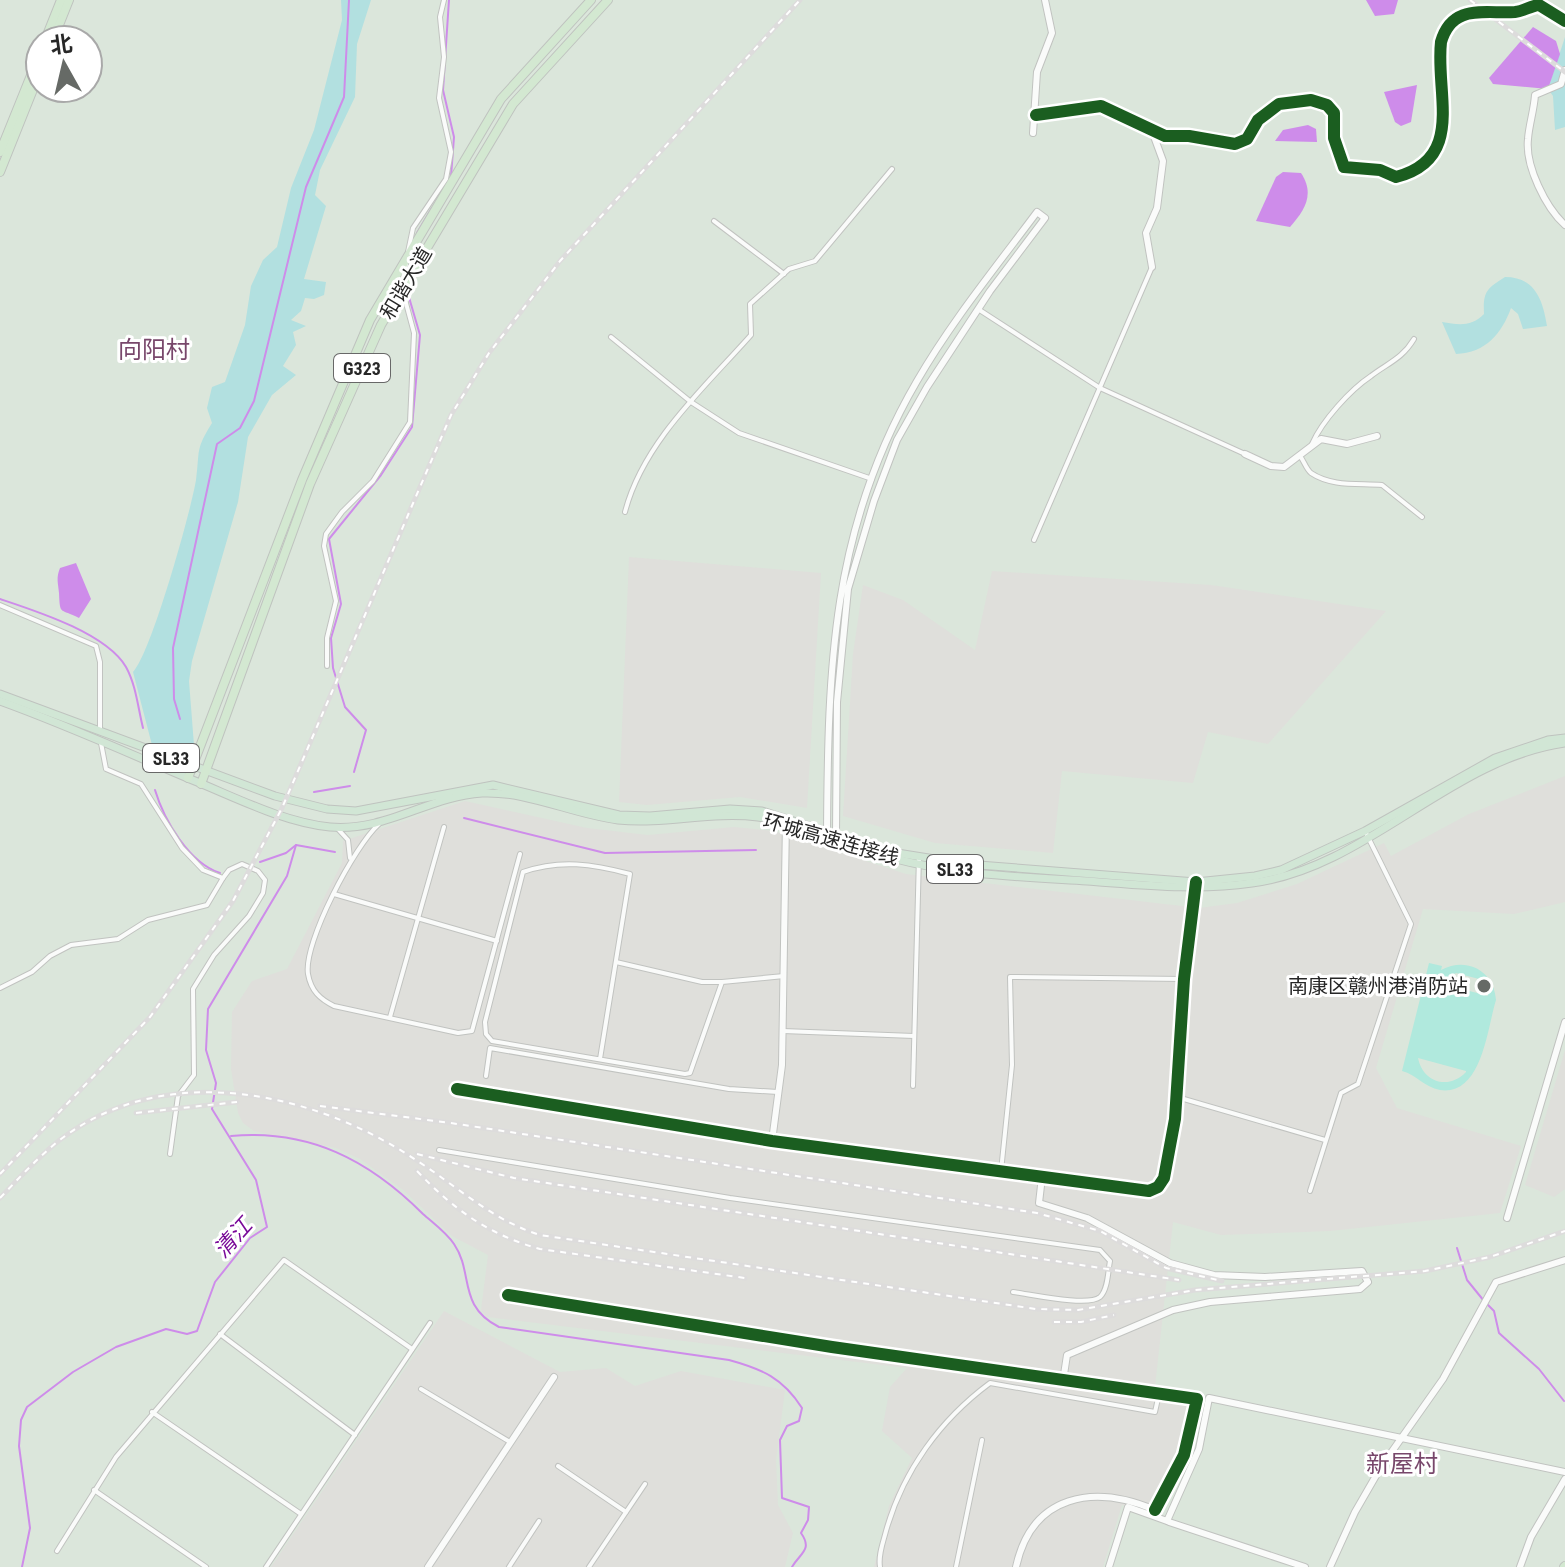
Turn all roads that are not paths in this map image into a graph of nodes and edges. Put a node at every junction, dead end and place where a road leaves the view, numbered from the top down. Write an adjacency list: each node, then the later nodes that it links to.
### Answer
1 (61, 0): 9 (highway)
2 (69, 0): 10 (highway)
3 (444, 0): 24 (street)
4 (591, 0): 45 (highway, 和谐大道 / G323)
5 (608, 0): 24 (highway, 和谐大道 / G323)
6 (1045, 0): 14 (street)
7 (1534, 3): 8 (street); 15 (street)
8 (1565, 21)
9 (51, 24)
10 (59, 24)
11 (1565, 70): 21 (street)
12 (24, 93): 17 (highway)
13 (27, 104): 19 (highway)
14 (1036, 115): 15 (street); 16 (street)
15 (1152, 131): 22 (street)
16 (1033, 133)
17 (0, 152)
18 (892, 169): 23 (street)
19 (0, 172)
20 (714, 221): 23 (street)
21 (1565, 225)
22 (1152, 267): 28 (street)
23 (784, 274): 29 (street)
24 (403, 289): 39 (street); 46 (highway, 和谐大道 / G323)
25 (978, 309): 28 (street); 34 (street); 54 (street)
26 (611, 337): 29 (street)
27 (1414, 339): 31 (street)
28 (1100, 388): 32 (street); 37 (street)
29 (691, 402): 34 (street); 35 (street)
30 (1377, 436): 31 (street)
31 (1312, 444): 33 (street)
32 (1245, 454): 33 (street)
33 (1299, 456): 36 (street)
34 (872, 479): 54 (street)
35 (625, 512)
36 (1422, 517)
37 (1034, 540)
38 (0, 605): 42 (street)
39 (327, 666)
40 (0, 694): 42 (main road, 环城高速连接线 / SL33)
41 (0, 701): 44 (main road, 环城高速连接线 / SL33)
42 (100, 732): 45 (main road, 环城高速连接线 / SL33)
43 (1565, 740): 53 (main road, 环城高速连接线 / SL33)
44 (101, 743): 47 (main road, 环城高速连接线 / SL33); 58 (street)
45 (193, 765): 46 (main road, 环城高速连接线 / SL33); 47 (highway, 和谐大道 / G323)
46 (206, 770): 48 (highway, 和谐大道 / G323); 49 (main road, 环城高速连接线 / SL33)
47 (188, 778): 48 (main road, 环城高速连接线 / SL33)
48 (201, 784): 51 (main road, 环城高速连接线 / SL33)
49 (786, 820): 50 (main road, 环城高速连接线 / SL33); 54 (main road, 环城高速连接线 / SL33); 64 (street)
50 (379, 824): 51 (main road, 环城高速连接线 / SL33); 57 (street)
51 (332, 827): 57 (street)
52 (444, 827): 61 (street)
53 (1366, 834): 59 (main road, 环城高速连接线 / SL33); 78 (street)
54 (832, 835): 56 (main road, 环城高速连接线 / SL33)
55 (520, 854): 62 (street)
56 (919, 860): 59 (main road, 环城高速连接线 / SL33); 71 (street)
57 (349, 863): 60 (street)
58 (223, 878): 67 (street); 81 (street)
59 (1195, 885): 65 (street)
60 (334, 894): 61 (street); 68 (street)
61 (419, 918): 62 (street); 68 (street)
62 (497, 941): 68 (street)
63 (616, 962): 66 (street); 72 (street); 72 (street)
64 (784, 976): 66 (street); 70 (street)
65 (1184, 979): 77 (street); 82 (street)
66 (722, 982): 72 (street)
67 (0, 988)
68 (390, 1017)
69 (1565, 1022): 85 (street)
70 (783, 1031): 71 (street); 76 (street)
71 (914, 1036): 74 (street)
72 (600, 1059)
73 (486, 1076): 76 (street)
74 (913, 1086)
75 (457, 1089): 79 (street)
76 (778, 1092): 79 (street)
77 (1177, 1097): 78 (street); 83 (street)
78 (1325, 1140): 84 (street)
79 (772, 1141): 82 (street)
80 (439, 1150): 87 (street)
81 (170, 1154)
82 (1001, 1171): 83 (street)
83 (1042, 1177): 93 (street)
84 (1310, 1191)
85 (1507, 1218)
86 (1565, 1260): 98 (street)
87 (1013, 1292)
88 (508, 1295): 93 (street)
89 (430, 1323): 91 (street)
90 (220, 1334): 91 (street); 96 (street); 97 (street)
91 (412, 1349): 97 (street)
92 (554, 1377): 100 (street)
93 (1063, 1381): 95 (street)
94 (421, 1389): 100 (street)
95 (1159, 1394): 116 (street); 118 (street)
96 (152, 1412): 105 (street); 107 (street)
97 (355, 1435): 107 (street)
98 (1402, 1437): 102 (street); 119 (street); 121 (street)
99 (982, 1440): 117 (street)
100 (510, 1442): 113 (street)
101 (558, 1466): 106 (street)
102 (1565, 1472)
103 (1565, 1479): 122 (street)
104 (645, 1484): 106 (street)
105 (94, 1490): 110 (street); 111 (street)
106 (626, 1513): 115 (street)
107 (301, 1514): 112 (street)
108 (539, 1521): 114 (street)
109 (1169, 1522): 120 (street)
110 (57, 1551)
111 (206, 1567)
112 (266, 1567)
113 (428, 1567)
114 (509, 1567)
115 (589, 1567)
116 (880, 1567)
117 (956, 1567)
118 (1014, 1567)
119 (1109, 1567)
120 (1305, 1567)
121 (1330, 1567)
122 (1520, 1567)

